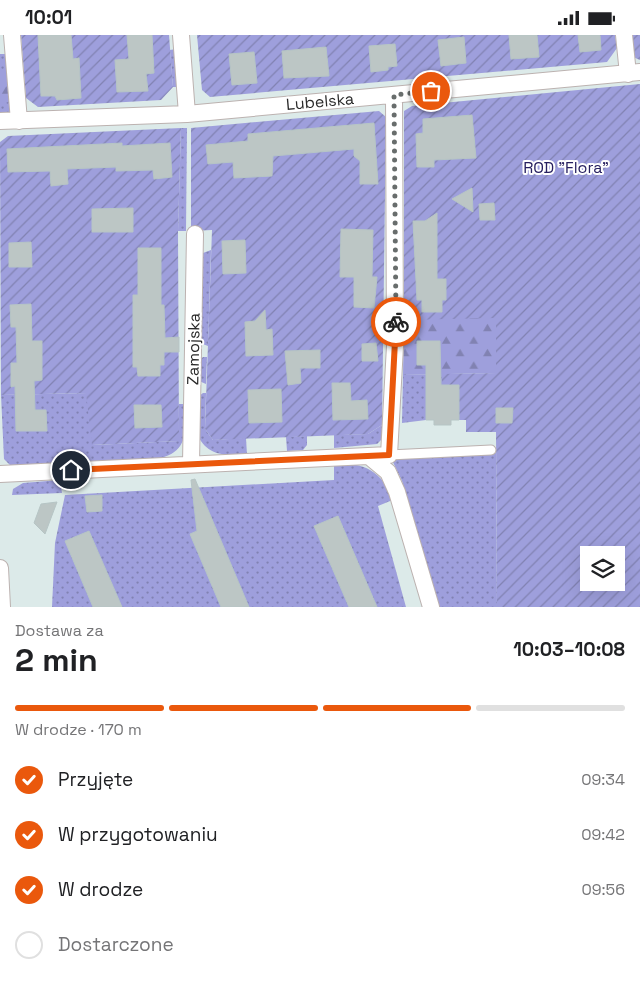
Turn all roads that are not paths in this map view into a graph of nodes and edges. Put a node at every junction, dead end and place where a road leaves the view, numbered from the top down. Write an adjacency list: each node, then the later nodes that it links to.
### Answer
1 (12, 35): 8 (street)
2 (181, 35): 6 (street)
3 (624, 35): 4 (street)
4 (634, 73): 5 (street, Lubelska)
5 (394, 95): 6 (street, Lubelska); 11 (street)
6 (187, 114): 8 (street, Lubelska)
7 (0, 121): 8 (street, Lubelska)
8 (19, 121)
9 (195, 234): 13 (street, Zamojska)
10 (491, 450): 11 (lane)
11 (389, 455): 12 (street)
12 (370, 457): 13 (street); 17 (street)
13 (191, 464): 14 (street)
14 (0, 474)
15 (0, 569): 16 (street)
16 (2, 607)
17 (432, 607)

